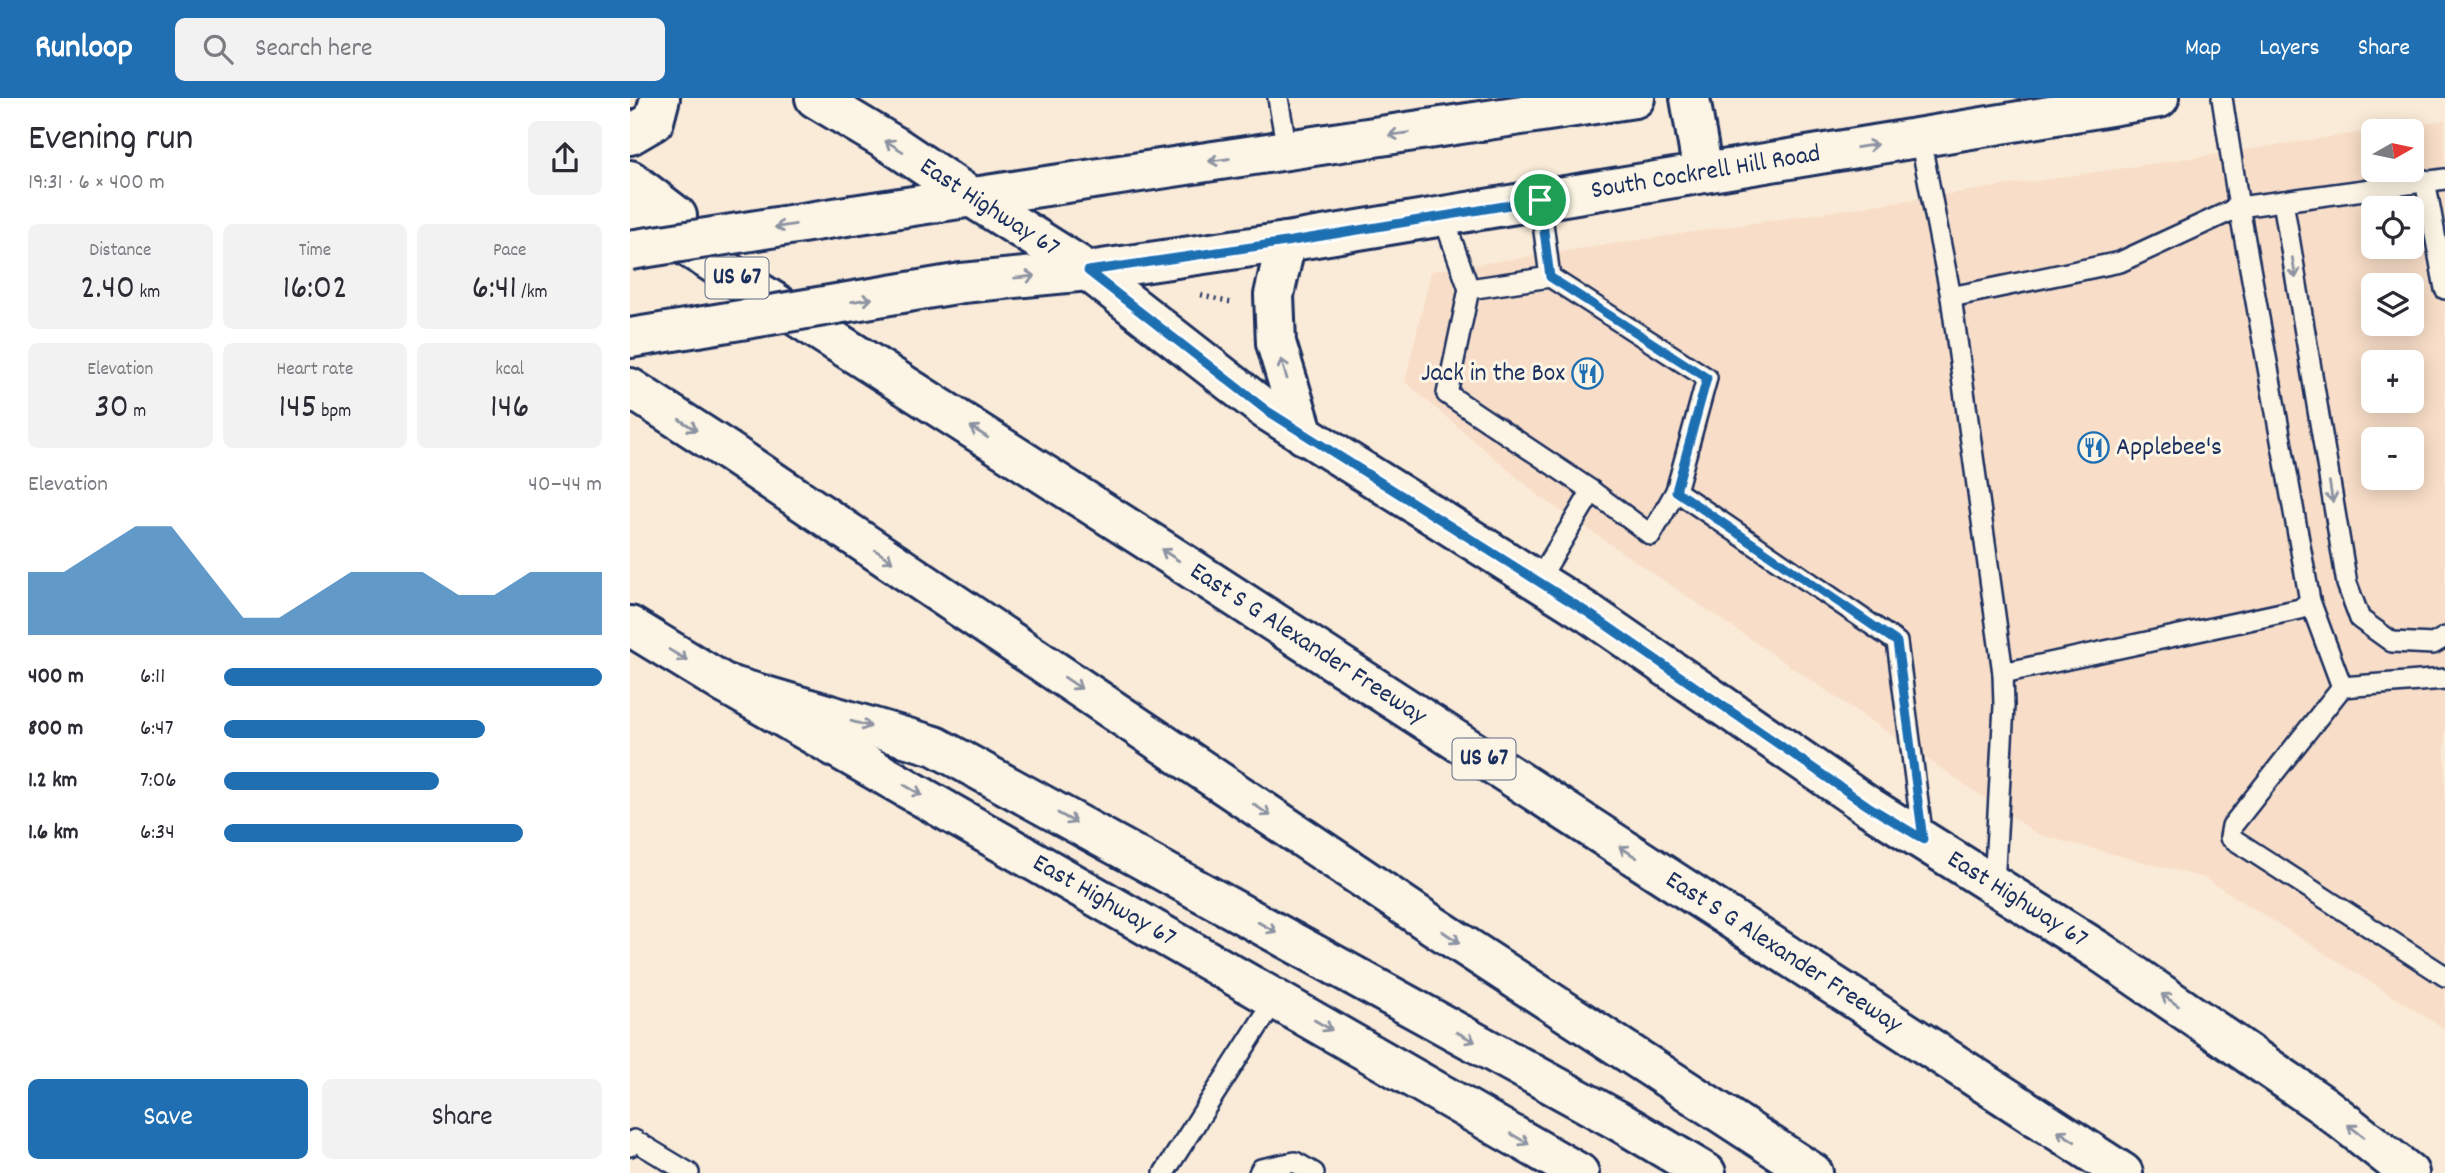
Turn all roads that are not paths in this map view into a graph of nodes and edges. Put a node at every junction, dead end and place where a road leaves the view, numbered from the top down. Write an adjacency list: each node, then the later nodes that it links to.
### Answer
1 (816, 98): 13 (main road, East Highway 67, one-way to 1)
2 (1278, 98): 8 (lane)
3 (1635, 98): 8 (main road, one-way to 8)
4 (1690, 98): 9 (main road)
5 (2159, 98): 7 (main road, South Cockrell Hill Road)
6 (2222, 98): 16 (lane)
7 (1920, 138): 9 (main road, South Cockrell Hill Road, one-way to 7); 25 (lane)
8 (1287, 150): 13 (main road, one-way to 13)
9 (1703, 173): 14 (main road, South Cockrell Hill Road)
10 (2445, 179): 12 (lane)
11 (630, 180): 27 (main road)
12 (2425, 180): 15 (lane); 24 (lane)
13 (971, 198): 20 (main road, one-way to 20, bridge); 21 (main road, East Highway 67)
14 (1540, 200): 18 (main road, South Cockrell Hill Road); 22 (lane)
15 (2283, 201): 16 (lane); 35 (lane, one-way to 35)
16 (2239, 207): 25 (lane); 33 (lane)
17 (630, 210): 27 (main road, East S G Alexander Freeway / US 67)
18 (1443, 216): 19 (main road, South Cockrell Hill Road); 23 (lane)
19 (1286, 242): 21 (main road, South Cockrell Hill Road); 29 (main road, one-way to 19)
20 (630, 250)
21 (1088, 271): 26 (main road, South Cockrell Hill Road, one-way to 21, bridge); 29 (main road, East Highway 67)
22 (1550, 277): 23 (lane); 31 (lane)
23 (1469, 289): 30 (lane)
24 (2445, 289)
25 (1951, 297): 36 (lane)
26 (630, 338)
27 (844, 346): 52 (main road, East S G Alexander Freeway / US 67, one-way to 27)
28 (630, 388): 51 (main road, one-way to 51)
29 (1304, 435): 32 (main road, East Highway 67)
30 (1592, 491): 31 (lane); 32 (lane)
31 (1676, 491): 40 (lane)
32 (1538, 581): 40 (main road, East Highway 67)
33 (2310, 601): 36 (lane); 39 (lane)
34 (630, 626): 38 (main road, East Highway 67, one-way to 38)
35 (2445, 637)
36 (2003, 673): 41 (lane)
37 (2445, 679): 39 (lane)
38 (726, 684): 43 (main road, East Highway 67, one-way to 43); 50 (main road, one-way to 50)
39 (2342, 687): 42 (lane)
40 (1923, 839): 41 (main road, East Highway 67)
41 (1994, 885): 53 (main road, East Highway 67, one-way to 41)
42 (2445, 976)
43 (1276, 998): 46 (lane); 49 (main road, East Highway 67, one-way to 49)
44 (630, 1146): 45 (lane)
45 (689, 1173)
46 (1164, 1173)
47 (1259, 1173): 48 (lane)
48 (1314, 1173)
49 (1580, 1173)
50 (1706, 1173)
51 (1814, 1173)
52 (2123, 1173)
53 (2409, 1173)

